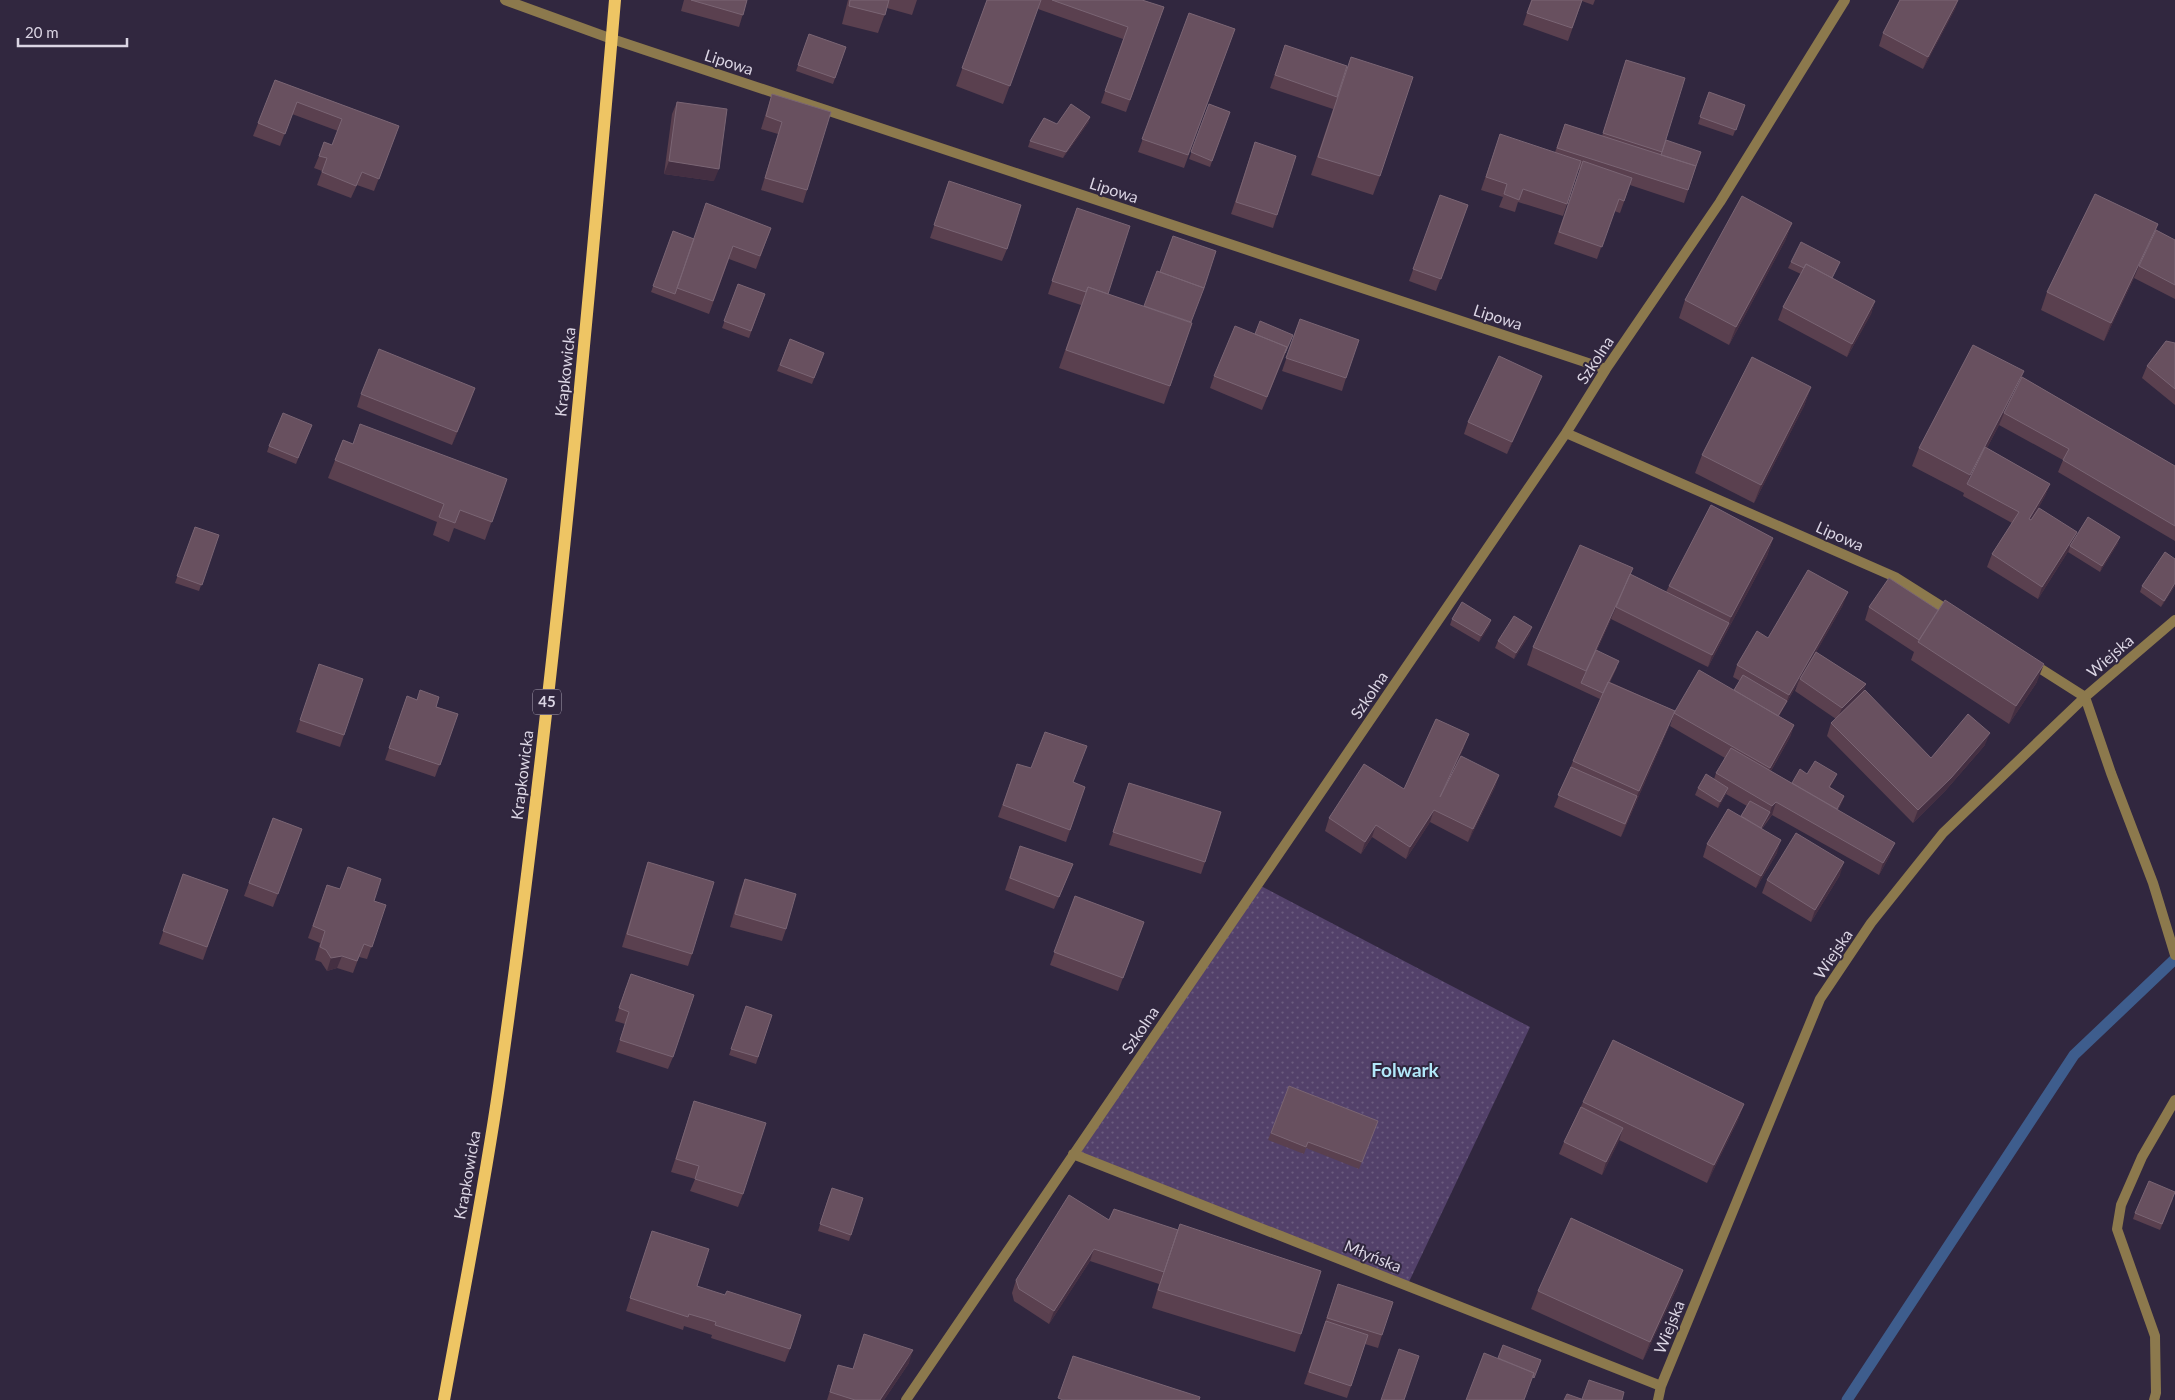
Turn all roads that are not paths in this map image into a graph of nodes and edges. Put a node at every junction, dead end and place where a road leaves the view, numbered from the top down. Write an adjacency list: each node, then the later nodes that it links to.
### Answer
1 (505, 0): 4 (street, Lipowa)
2 (615, 0): 4 (main road, Krapkowicka / 45)
3 (1845, 0): 5 (street, Szkolna)
4 (612, 39): 5 (street, Lipowa); 15 (main road, Krapkowicka / 45)
5 (1606, 369): 6 (street, Szkolna)
6 (1566, 433): 7 (street, Lipowa); 13 (street, Szkolna)
7 (1961, 619)
8 (2175, 620): 10 (street, Wiejska)
9 (2019, 656): 10 (street)
10 (2085, 697): 11 (street); 14 (street, Wiejska)
11 (2175, 955)
12 (2175, 1100): 18 (street)
13 (1073, 1154): 14 (street, Młyńska); 16 (street, Szkolna)
14 (1661, 1386): 17 (street, Wiejska)
15 (444, 1400)
16 (906, 1400)
17 (1658, 1400)
18 (2154, 1400)

